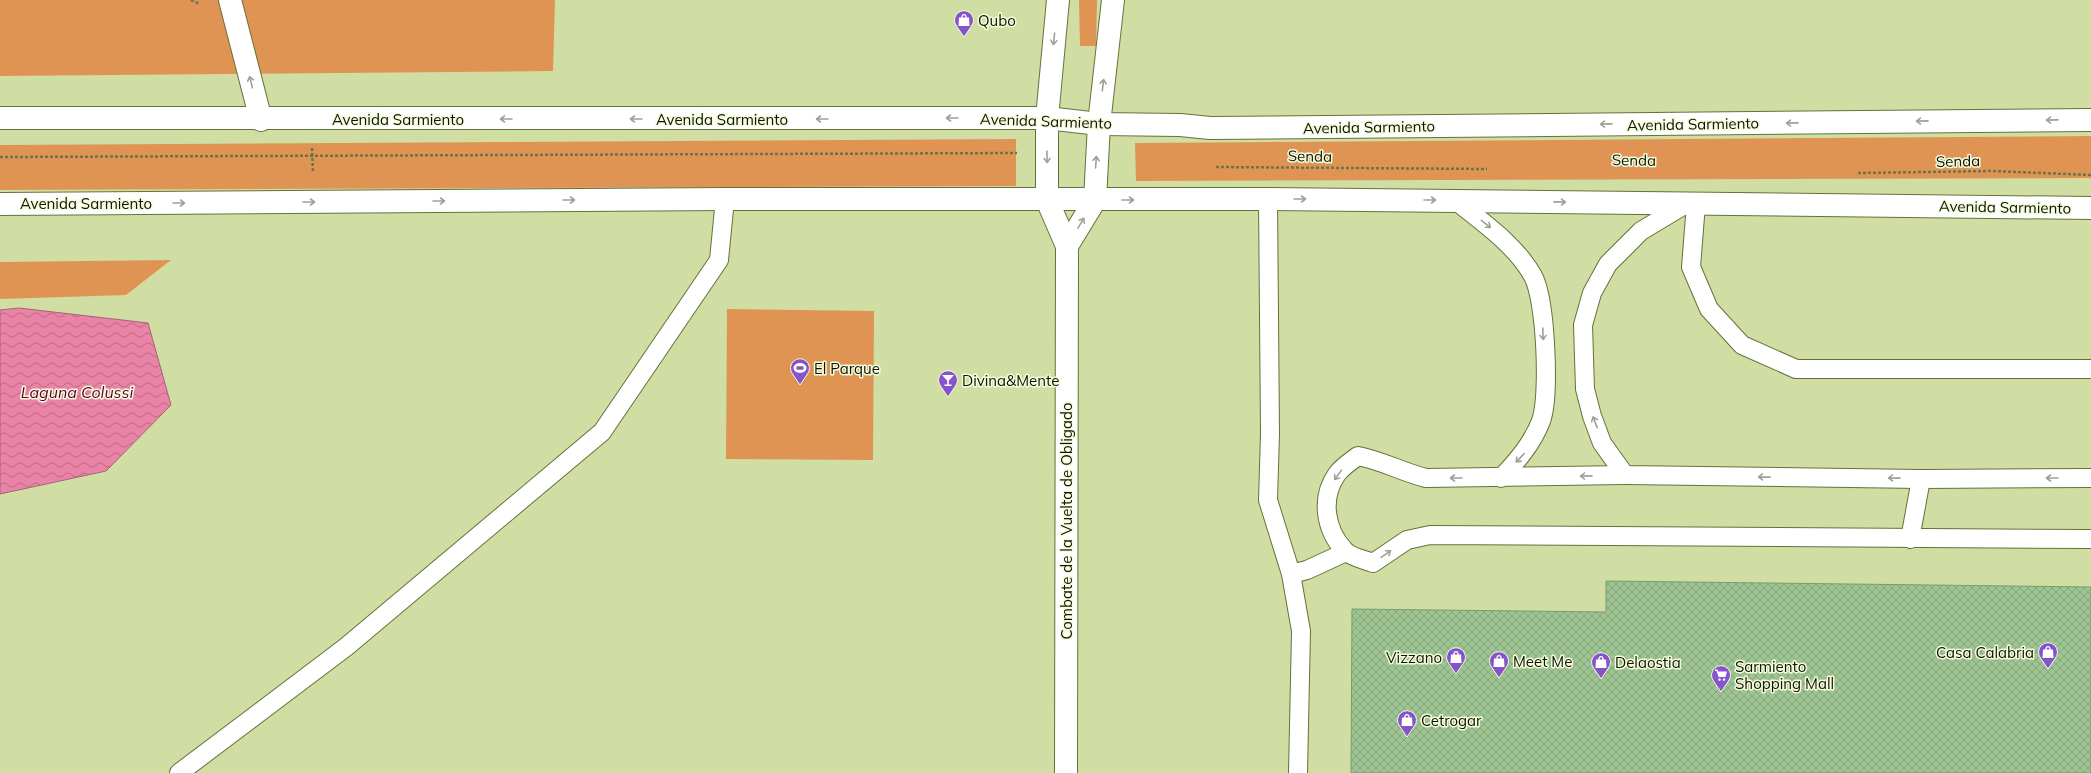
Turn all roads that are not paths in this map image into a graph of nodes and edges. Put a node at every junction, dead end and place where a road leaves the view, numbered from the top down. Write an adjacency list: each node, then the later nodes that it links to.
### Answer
1 (230, 0): 6 (main road, one-way to 1)
2 (1058, 0): 5 (main road, Combate de la Vuelta de Obligado, one-way to 5)
3 (1113, 0): 8 (main road, one-way to 3)
4 (0, 118): 6 (main road, Avenida Sarmiento)
5 (1047, 118): 6 (main road, Avenida Sarmiento, one-way to 6); 8 (main road, Avenida Sarmiento); 11 (main road, Combate de la Vuelta de Obligado, one-way to 11)
6 (261, 120)
7 (2091, 120): 8 (main road, Avenida Sarmiento, one-way to 8)
8 (1099, 124): 12 (main road, one-way to 8)
9 (725, 199): 11 (main road, Avenida Sarmiento); 14 (main road, Avenida Sarmiento, one-way to 9); 27 (lane)
10 (1268, 199): 12 (main road, Avenida Sarmiento, one-way to 10); 13 (main road, Avenida Sarmiento, one-way to 13); 26 (lane)
11 (1047, 200): 12 (main road, Avenida Sarmiento); 17 (main road, Combate de la Vuelta de Obligado)
12 (1095, 200): 17 (main road, one-way to 12)
13 (1455, 200): 15 (main road, Avenida Sarmiento, one-way to 15); 20 (lane, one-way to 20)
14 (0, 204)
15 (1691, 204): 16 (main road, Avenida Sarmiento); 18 (lane); 19 (lane, one-way to 15)
16 (2091, 208)
17 (1067, 246): 28 (main road, Combate de la Vuelta de Obligado)
18 (2091, 369)
19 (1625, 475): 20 (lane, one-way to 20); 22 (lane, one-way to 19)
20 (1501, 478): 25 (lane, one-way to 25)
21 (2091, 478): 22 (lane, one-way to 22)
22 (1921, 479): 23 (lane)
23 (1910, 539): 24 (lane); 25 (lane, one-way to 23)
24 (2091, 539)
25 (1346, 552): 26 (lane)
26 (1291, 574): 29 (lane)
27 (179, 773)
28 (1066, 773)
29 (1298, 773)

